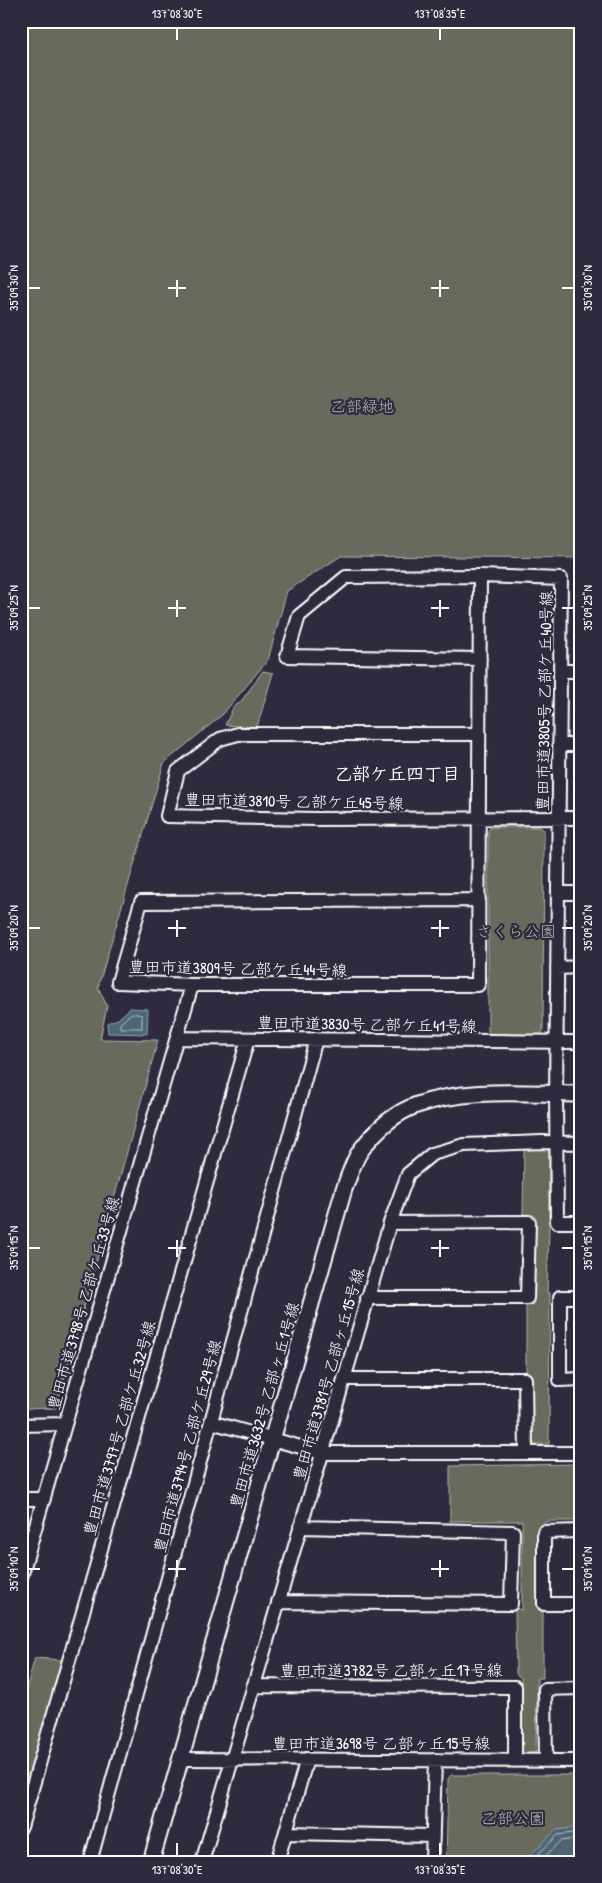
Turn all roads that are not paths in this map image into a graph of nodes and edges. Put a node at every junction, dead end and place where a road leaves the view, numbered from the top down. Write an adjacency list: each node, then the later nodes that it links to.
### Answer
1 (480, 576): 2 (street); 2 (street, 豊田市道3805号 乙部ケ丘40号線); 3 (street, 豊田市道3805号 乙部ケ丘40号線)
2 (480, 658): 5 (street)
3 (560, 671): 4 (street); 6 (street, 豊田市道3805号 乙部ケ丘40号線)
4 (581, 671)
5 (479, 734): 10 (street); 10 (street, 豊田市道3810号 乙部ケ丘45号線)
6 (560, 745): 7 (street); 8 (street, 豊田市道3805号 乙部ケ丘40号線)
7 (581, 745)
8 (559, 818): 9 (street); 10 (street); 11 (street, 豊田市道3805号 乙部ケ丘40号線)
9 (581, 818)
10 (479, 819): 13 (street)
11 (558, 893): 12 (street); 14 (street, 豊田市道3805号 乙部ケ丘40号線)
12 (581, 893)
13 (479, 900): 16 (street, 豊田市道3809号 乙部ケ丘44号線); 16 (street, 豊田市道3809号 乙部ケ丘44号線)
14 (557, 968): 15 (street); 20 (street, 豊田市道3805号 乙部ケ丘40号線)
15 (581, 968)
16 (192, 985): 17 (street, 豊田市道3798号 乙部ケ丘33号線)
17 (177, 1038): 18 (street, 豊田市道3830号 乙部ケ丘41号線); 34 (street, 豊田市道3798号 乙部ケ丘33号線)
18 (248, 1039): 19 (street, 豊田市道3830号 乙部ケ丘41号線); 55 (street, 豊田市道3797号 乙部ケ丘32号線)
19 (316, 1039): 20 (street, 豊田市道3830号 乙部ケ丘41号線); 32 (street, 豊田市道3794号 乙部ケ丘29号線)
20 (557, 1042): 21 (street, 豊田市道3830号 乙部ケ丘41号線); 22 (street, 豊田市道3805号 乙部ケ丘40号線)
21 (581, 1042)
22 (556, 1094): 23 (street); 24 (street, 豊田市道3805号 乙部ケ丘40号線); 35 (street, 豊田市道3632号 乙部ヶ丘1号線)
23 (581, 1094)
24 (557, 1143): 25 (street, 豊田市道3781号 乙部ヶ丘15号線); 26 (street, 豊田市道3805号 乙部ケ丘40号線); 27 (street, 豊田市道3781号 乙部ヶ丘15号線)
25 (581, 1143)
26 (581, 1222)
27 (390, 1223): 29 (street, 豊田市道3781号 乙部ヶ丘15号線); 29 (street)
28 (581, 1297): 31 (street)
29 (367, 1298): 30 (street, 豊田市道3781号 乙部ヶ丘15号線)
30 (344, 1379): 36 (street, 豊田市道3781号 乙部ヶ丘15号線); 37 (street)
31 (581, 1380)
32 (210, 1422): 35 (street); 58 (street, 豊田市道3794号 乙部ケ丘29号線)
33 (21, 1424): 34 (street)
34 (65, 1424): 40 (street, 豊田市道3798号 乙部ケ丘33号線)
35 (273, 1440): 36 (street); 48 (street, 豊田市道3632号 乙部ヶ丘1号線)
36 (322, 1453): 37 (street); 41 (street, 豊田市道3781号 乙部ヶ丘15号線)
37 (526, 1453): 38 (street)
38 (581, 1453)
39 (21, 1499): 40 (street)
40 (44, 1499): 43 (street, 豊田市道3798号 乙部ケ丘33号線)
41 (300, 1527): 44 (street, 豊田市道3781号 乙部ヶ丘15号線); 44 (street)
42 (581, 1531): 45 (street)
43 (21, 1576)
44 (278, 1602): 46 (street, 豊田市道3781号 乙部ヶ丘15号線)
45 (581, 1604)
46 (253, 1686): 49 (street, 豊田市道3781号 乙部ヶ丘15号線); 52 (street, 豊田市道3782号 乙部ヶ丘17号線)
47 (581, 1688): 53 (street)
48 (182, 1759): 49 (street, 豊田市道3698号 乙部ヶ丘15号線); 59 (street, 豊田市道3632号 乙部ヶ丘1号線)
49 (232, 1759): 50 (street, 豊田市道3698号 乙部ヶ丘15号線); 60 (street, 豊田市道3781号 乙部ヶ丘15号線)
50 (307, 1759): 51 (street, 豊田市道3698号 乙部ヶ丘15号線); 56 (street)
51 (435, 1760): 52 (street, 豊田市道3698号 乙部ヶ丘15号線); 57 (street)
52 (515, 1760): 53 (street, 豊田市道3698号 乙部ヶ丘15号線)
53 (546, 1760): 54 (street, 豊田市道3698号 乙部ヶ丘15号線)
54 (581, 1761)
55 (21, 1827)
56 (286, 1833): 57 (street); 61 (street)
57 (433, 1836): 62 (street)
58 (90, 1862)
59 (151, 1862)
60 (202, 1862)
61 (277, 1862)
62 (432, 1862)

